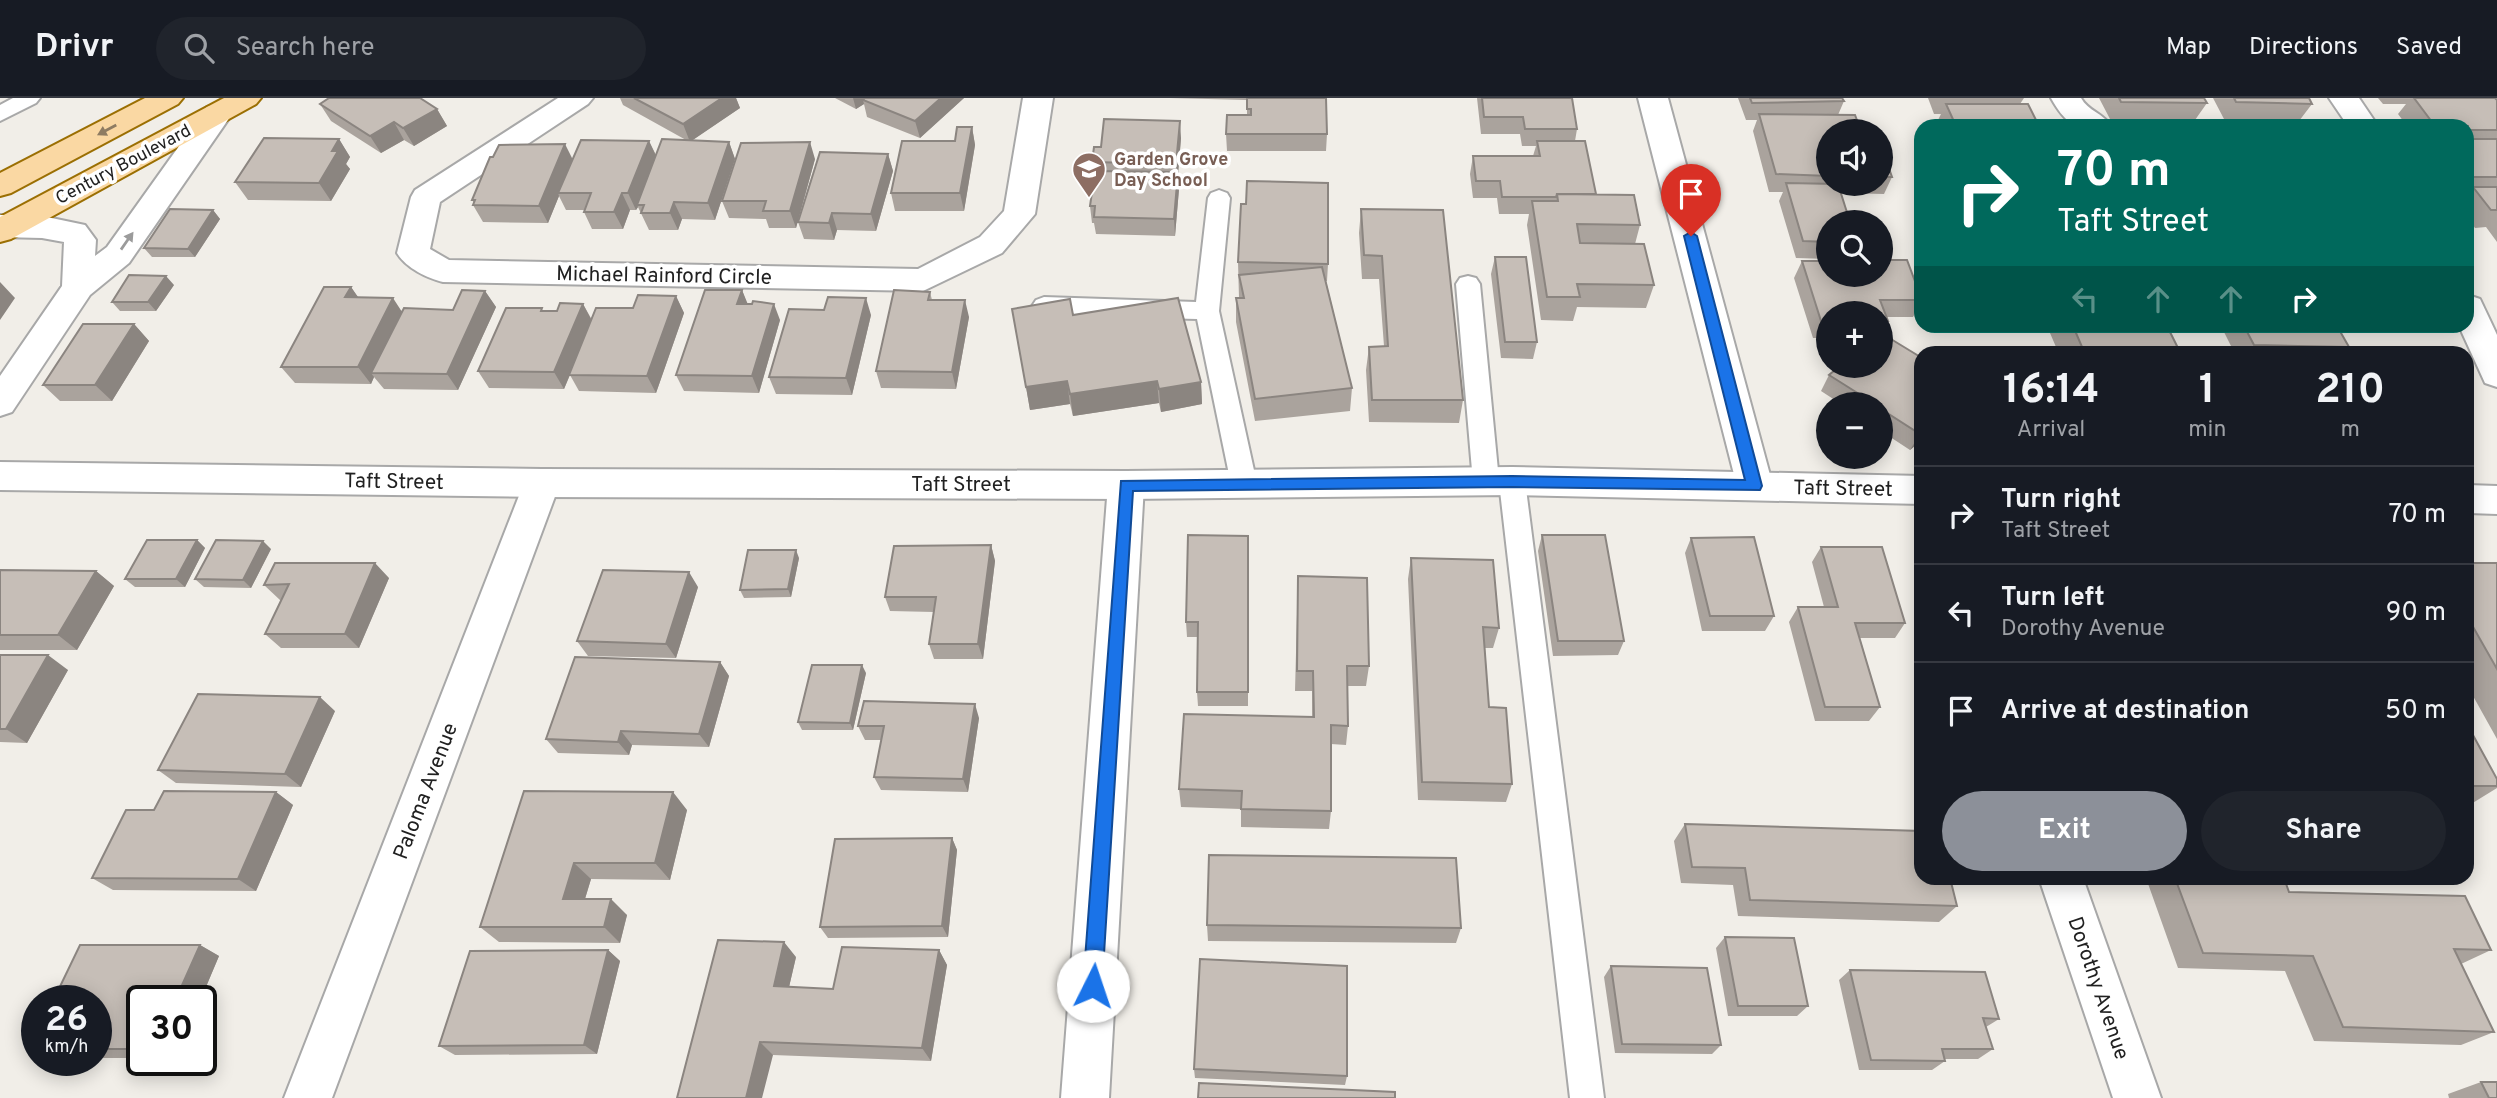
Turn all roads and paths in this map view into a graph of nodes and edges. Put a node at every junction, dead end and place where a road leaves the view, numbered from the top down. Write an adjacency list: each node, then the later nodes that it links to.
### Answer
1 (29, 98): 10 (lane)
2 (167, 98): 14 (main road, Century Boulevard, one-way to 14)
3 (246, 98): 11 (main road, Century Boulevard)
4 (523, 98): 9 (street)
5 (1038, 98): 9 (street, Michael Rainford Circle)
6 (1653, 98): 29 (street)
7 (2066, 98): 12 (street)
8 (2344, 98): 13 (street)
9 (565, 106)
10 (0, 114)
11 (217, 114): 16 (main road, Century Boulevard); 18 (street, one-way to 11)
12 (2084, 119)
13 (2358, 119)
14 (0, 186)
15 (1219, 198): 20 (lane)
16 (2, 228): 18 (street)
17 (1468, 284): 25 (lane)
18 (78, 287): 23 (street)
19 (1044, 306): 20 (lane)
20 (1207, 311): 27 (lane)
21 (2474, 321): 22 (street)
22 (2497, 374)
23 (0, 403)
24 (0, 476): 26 (street, Taft Street)
25 (1499, 482): 27 (street, Taft Street); 29 (street, Taft Street); 34 (lane)
26 (542, 483): 28 (street, Taft Street); 32 (street, Paloma Avenue)
27 (1244, 484): 28 (street, Taft Street)
28 (1126, 485): 33 (street)
29 (1755, 486): 30 (street, Taft Street)
30 (1914, 490)
31 (2063, 885): 35 (street, Dorothy Avenue)
32 (308, 1098)
33 (1085, 1098)
34 (1587, 1098)
35 (2137, 1098)

